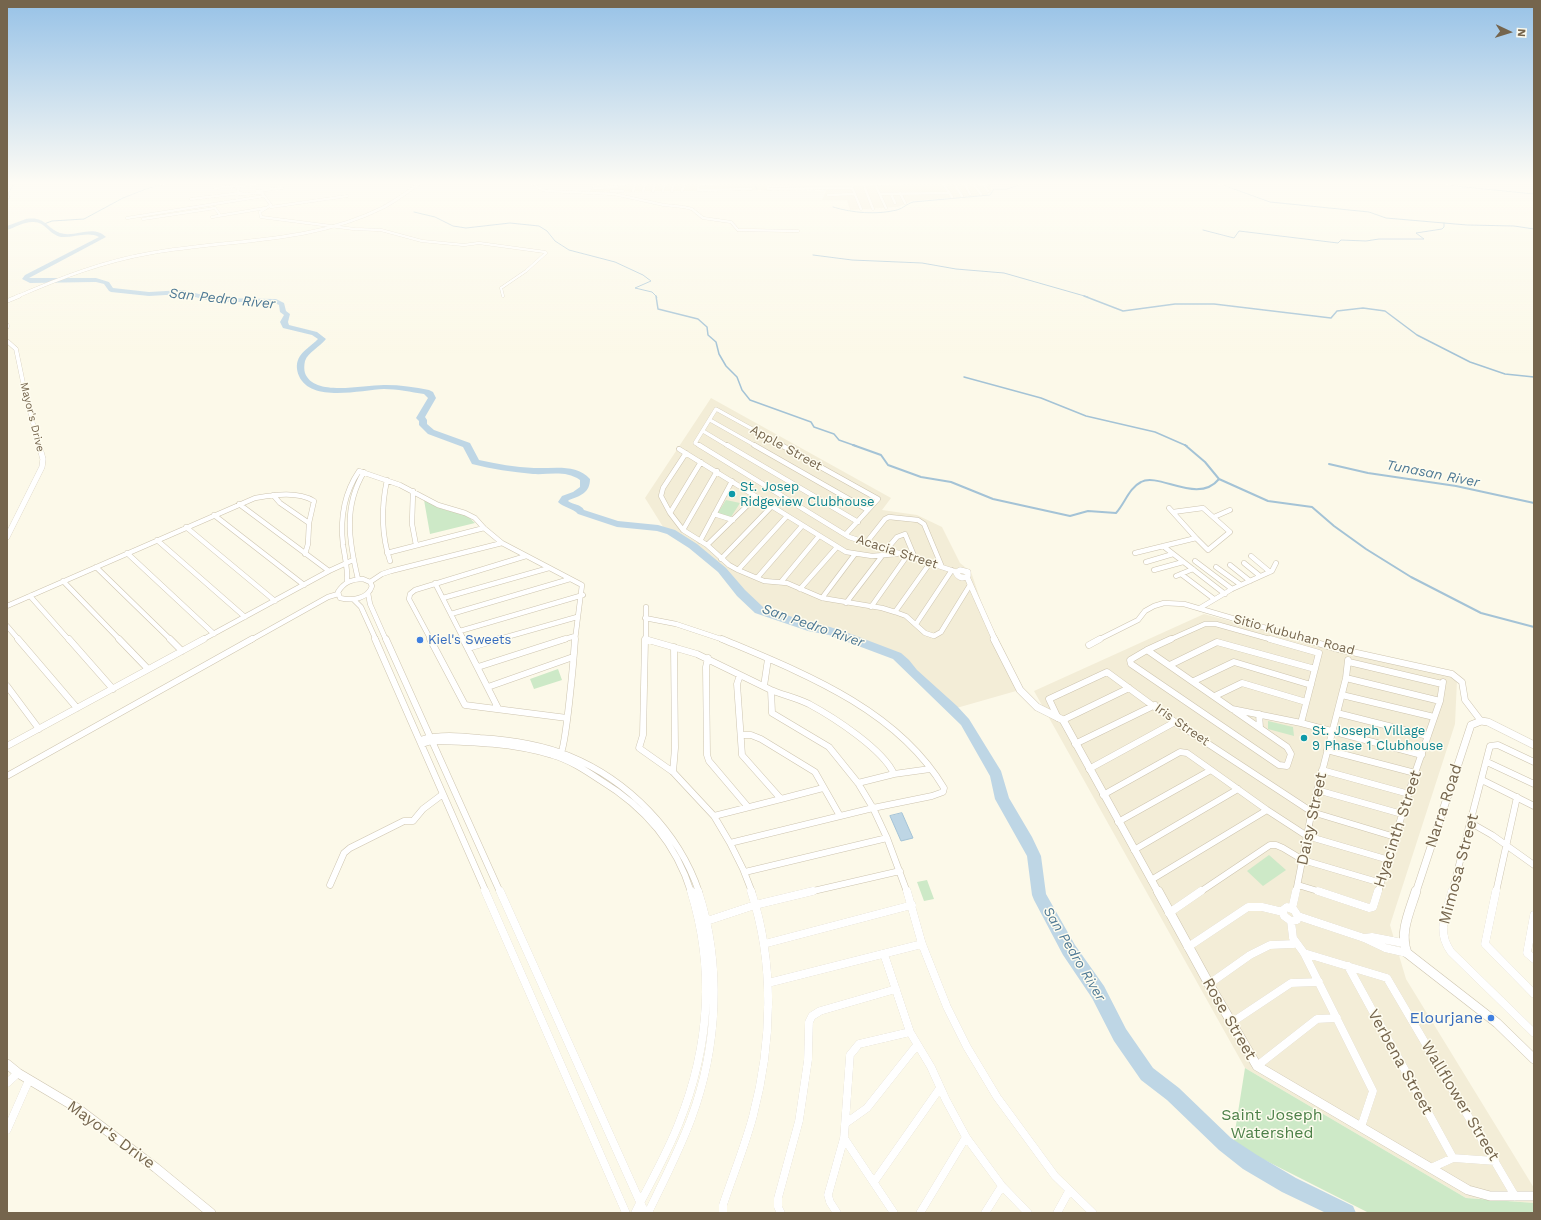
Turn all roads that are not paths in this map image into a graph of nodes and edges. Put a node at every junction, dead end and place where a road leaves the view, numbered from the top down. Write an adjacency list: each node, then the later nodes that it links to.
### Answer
1 (286, 239): 4 (street)
2 (414, 239): 3 (street)
3 (503, 296)
4 (7, 301)
5 (7, 341): 38 (street, Mayor's Drive)
6 (710, 420): 7 (street); 21 (street); 21 (street, Apple Street)
7 (702, 431): 30 (street); 36 (street, Acacia Street)
8 (680, 449): 9 (street)
9 (686, 453): 10 (street); 25 (street)
10 (701, 462): 11 (street); 25 (street)
11 (717, 471): 14 (street); 35 (street)
12 (364, 472): 13 (street); 62 (street); 65 (street)
13 (387, 480): 15 (street); 50 (street)
14 (732, 481): 17 (street); 26 (street)
15 (413, 491): 34 (street); 44 (street)
16 (273, 495): 18 (street); 31 (street); 31 (street)
17 (756, 497): 19 (street); 29 (street)
18 (239, 504): 24 (street); 52 (street)
19 (771, 507): 27 (street); 61 (street)
20 (1169, 508): 23 (street)
21 (868, 510): 30 (street)
22 (1230, 510): 28 (street)
23 (1173, 512): 28 (street); 39 (street)
24 (214, 514): 33 (street); 94 (street)
25 (670, 514): 35 (street)
26 (714, 514): 29 (street); 41 (street)
27 (786, 516): 32 (street); 77 (street)
28 (1214, 518): 39 (street)
29 (732, 520): 45 (street)
30 (858, 522): 36 (street)
31 (309, 523): 52 (street)
32 (802, 526): 37 (street); 85 (street)
33 (186, 527): 40 (street); 108 (street)
34 (484, 528): 42 (street); 44 (street)
35 (683, 530): 41 (street)
36 (846, 534): 43 (street, Acacia Street)
37 (819, 536): 47 (street); 92 (street)
38 (7, 537)
39 (1196, 538): 46 (street)
40 (157, 540): 49 (street); 116 (street)
41 (700, 541): 45 (street)
42 (502, 543): 56 (street); 91 (street)
43 (866, 543): 48 (street, Acacia Street); 73 (street)
44 (416, 545): 50 (street)
45 (707, 545): 61 (street)
46 (1163, 546): 51 (street); 55 (street)
47 (837, 547): 53 (street); 97 (street)
48 (886, 550): 54 (street, Acacia Street); 60 (street)
49 (127, 553): 72 (street); 122 (street)
50 (387, 553): 63 (street)
51 (1136, 553)
52 (305, 554): 79 (street)
53 (855, 554): 57 (street); 105 (street)
54 (899, 554): 57 (street); 58 (street, Acacia Street)
55 (1173, 554): 66 (street); 67 (street)
56 (526, 556): 75 (street); 93 (street)
57 (882, 556): 109 (street)
58 (908, 556): 60 (street, Acacia Street); 112 (street)
59 (1251, 556): 81 (street)
60 (915, 558): 68 (street, Acacia Street)
61 (721, 559): 77 (street)
62 (353, 560): 65 (street); 86 (street)
63 (390, 561)
64 (1195, 561): 98 (street)
65 (346, 562): 79 (street); 90 (street)
66 (1146, 562)
67 (1183, 562): 76 (street); 78 (street)
68 (930, 563): 73 (street, Acacia Street); 114 (street)
69 (1244, 563): 84 (street)
70 (1276, 563): 81 (street)
71 (1230, 565): 89 (street)
72 (96, 567): 88 (street); 129 (street)
73 (942, 567): 80 (street, Acacia Street)
74 (1216, 567): 96 (street)
75 (548, 568): 87 (street); 104 (street)
76 (1193, 569): 82 (street); 101 (street)
77 (738, 570): 85 (street)
78 (1154, 570)
79 (329, 571): 94 (street)
80 (955, 571): 95 (street); 119 (street)
81 (1270, 572): 84 (street)
82 (1182, 574): 83 (street); 106 (street)
83 (1176, 576)
84 (1260, 576): 89 (street)
85 (758, 578): 92 (street)
86 (358, 579): 90 (street); 91 (street)
87 (570, 579): 102 (street); 115 (street)
88 (63, 581): 103 (street); 135 (street)
89 (1250, 581): 96 (street)
90 (348, 582): 99 (street)
91 (370, 582): 100 (street)
92 (781, 582): 97 (street)
93 (435, 583): 104 (street); 154 (street)
94 (304, 585): 108 (street)
95 (970, 585): 119 (street); 160 (street)
96 (1241, 585): 98 (street)
97 (800, 589): 105 (street)
98 (1232, 590): 101 (street)
99 (338, 594): 107 (street); 186 (street)
100 (368, 594): 107 (street); 169 (street)
101 (1225, 594): 106 (street)
102 (583, 595): 117 (street); 121 (street)
103 (30, 596): 110 (street); 146 (street)
104 (443, 598): 115 (street)
105 (822, 598): 109 (street)
106 (1214, 599): 113 (street)
107 (354, 600): 170 (street)
108 (275, 601): 116 (street)
109 (846, 603): 112 (street)
110 (7, 606)
111 (646, 607): 118 (street)
112 (871, 607): 114 (street)
113 (1200, 608): 125 (street, Sitio Kubuhan Road); 161 (street, Sitio Kubuhan Road)
114 (895, 612): 119 (street)
115 (451, 614): 121 (street)
116 (245, 617): 122 (street)
117 (577, 617): 123 (street); 127 (street)
118 (645, 618): 124 (street); 132 (street)
119 (916, 624)
120 (7, 627): 153 (street)
121 (460, 631): 127 (street)
122 (214, 634): 129 (street)
123 (575, 636): 130 (street); 134 (street)
124 (645, 640): 126 (street); 183 (street)
125 (1089, 645)
126 (674, 647): 131 (street); 183 (street)
127 (468, 648): 134 (street)
128 (1147, 650): 133 (street); 136 (street); 164 (street)
129 (182, 651): 135 (street)
130 (573, 657): 144 (street); 159 (street)
131 (708, 658): 137 (street); 199 (street)
132 (768, 659): 143 (street); 179 (street)
133 (1170, 665): 136 (street); 139 (street)
134 (478, 667): 144 (street)
135 (148, 669): 146 (street)
136 (1315, 669): 141 (street)
137 (740, 675): 143 (street); 167 (street)
138 (1346, 678): 140 (street, Daisy Street); 149 (street, Daisy Street); 150 (street)
139 (1194, 681): 141 (street); 148 (street)
140 (1442, 683): 150 (street, Hyacinth Street)
141 (1311, 685): 151 (street)
142 (7, 686): 165 (street)
143 (764, 686): 147 (street)
144 (488, 687): 154 (street)
145 (1129, 688): 152 (street, Iris Street); 160 (street); 160 (street, Iris Street)
146 (113, 689): 153 (street)
147 (771, 690): 185 (street); 188 (street)
148 (1215, 696): 151 (street); 155 (street)
149 (1342, 696): 156 (street, Daisy Street); 158 (street)
150 (1440, 700): 158 (street, Hyacinth Street)
151 (1306, 702): 163 (street)
152 (1155, 705): 162 (street, Iris Street); 171 (street)
153 (77, 708): 165 (street)
154 (498, 708): 159 (street)
155 (1232, 709): 157 (street); 164 (street)
156 (1337, 713): 166 (street, Daisy Street); 168 (street)
157 (1259, 714): 163 (street); 164 (street)
158 (1434, 717): 168 (street, Hyacinth Street)
159 (567, 718): 175 (street)
160 (1061, 720): 171 (street, Rose Street)
161 (1481, 721): 172 (street); 233 (street, Narra Road)
162 (1175, 722): 180 (street); 202 (street, Iris Street)
163 (1300, 723): 166 (street)
164 (1260, 728)
165 (39, 729): 173 (street)
166 (1332, 731): 174 (street, Daisy Street); 176 (street)
167 (741, 735): 190 (street); 197 (street)
168 (1428, 736): 176 (street, Hyacinth Street)
169 (431, 739): 170 (street); 175 (street); 273 (street)
170 (421, 742): 193 (street)
171 (1075, 744): 180 (street, Rose Street)
172 (1534, 745)
173 (7, 746)
174 (1327, 750): 182 (street, Daisy Street); 184 (street)
175 (560, 755): 231 (street)
176 (1422, 755): 184 (street, Hyacinth Street)
177 (1487, 762): 178 (street, Mimosa Street); 187 (street, Mimosa Street); 189 (street)
178 (1534, 762)
179 (930, 768): 185 (street); 200 (street)
180 (1089, 769): 195 (street, Rose Street)
181 (1211, 770): 191 (street); 195 (street); 206 (street)
182 (1322, 770): 192 (street, Daisy Street); 194 (street)
183 (673, 772): 204 (street)
184 (1415, 773): 194 (street, Hyacinth Street)
185 (894, 774): 188 (street)
186 (7, 776)
187 (1482, 780): 196 (street); 207 (street, Mimosa Street)
188 (858, 783): 200 (street)
189 (1534, 784)
190 (823, 788): 197 (street); 205 (street)
191 (1238, 790): 201 (street); 213 (street)
192 (1317, 790): 202 (street, Daisy Street); 203 (street)
193 (443, 794): 221 (street); 275 (street)
194 (1409, 794): 203 (street, Hyacinth Street)
195 (1103, 795): 206 (street, Rose Street)
196 (1517, 797): 198 (street); 212 (street)
197 (781, 799): 199 (street)
198 (1534, 806)
199 (748, 807): 204 (street)
200 (873, 808): 205 (street); 210 (street)
201 (1267, 810): 208 (street); 219 (street)
202 (1312, 812): 208 (street, Daisy Street); 209 (street, Iris Street)
203 (1402, 814): 209 (street, Hyacinth Street)
204 (714, 816): 211 (street)
205 (840, 816): 211 (street)
206 (1118, 822): 213 (street, Rose Street)
207 (1471, 823): 212 (street); 251 (street, Mimosa Street)
208 (1307, 836): 214 (street, Daisy Street); 215 (street)
209 (1395, 837): 215 (street, Hyacinth Street)
210 (887, 838): 217 (street); 218 (street)
211 (730, 843): 218 (street)
212 (1506, 844): 216 (street); 247 (street)
213 (1134, 850): 219 (street, Rose Street)
214 (1303, 860): 220 (street); 222 (street, Daisy Street); 226 (street)
215 (1389, 860): 220 (street, Hyacinth Street)
216 (1534, 865)
217 (900, 871): 223 (street); 224 (street)
218 (745, 872): 223 (street)
219 (1151, 880): 226 (street, Rose Street)
220 (1381, 883): 222 (street, Hyacinth Street)
221 (330, 885)
222 (1298, 885): 225 (street, Daisy Street)
223 (755, 905): 231 (street); 234 (street)
224 (912, 905): 234 (street); 235 (street)
225 (1292, 909): 227 (street); 229 (street)
226 (1169, 912): 237 (street, Rose Street)
227 (1283, 912): 230 (street); 237 (street)
228 (1534, 915): 241 (street)
229 (1298, 916): 230 (street); 232 (street)
230 (1291, 921): 236 (street)
231 (704, 922): 273 (street); 277 (street)
232 (1364, 938): 233 (street); 239 (street)
233 (1403, 943): 239 (street)
234 (764, 944): 244 (street)
235 (922, 944): 240 (street); 270 (street)
236 (1294, 944): 238 (street); 245 (street)
237 (1188, 947): 245 (street, Rose Street)
238 (1304, 953): 242 (street, Wallflower Street); 243 (street)
239 (1408, 953): 253 (street)
240 (884, 954): 244 (street); 246 (street)
241 (1534, 959)
242 (1348, 966): 265 (street, Verbena Street); 266 (street, Wallflower Street)
243 (1319, 982): 248 (street); 249 (street)
244 (768, 984): 278 (street)
245 (1209, 984): 249 (street, Rose Street)
246 (896, 989): 250 (street); 279 (street)
247 (1534, 994)
248 (1337, 1018): 255 (street); 261 (street)
249 (1230, 1023): 255 (street, Rose Street)
250 (910, 1032): 252 (street); 260 (street)
251 (1534, 1033)
252 (917, 1045): 259 (street); 260 (street)
253 (1534, 1059)
254 (7, 1064): 256 (street, Mayor's Drive)
255 (1257, 1066): 261 (street, Rose Street)
256 (18, 1073): 257 (street, Mayor's Drive); 258 (street)
257 (29, 1080): 262 (street); 274 (street, Mayor's Drive)
258 (7, 1083)
259 (940, 1088): 263 (street); 268 (street)
260 (846, 1123): 264 (street)
261 (1361, 1127): 267 (street, Rose Street)
262 (7, 1130)
263 (966, 1137): 269 (street); 282 (street)
264 (844, 1138): 268 (street); 280 (street)
265 (1453, 1158): 266 (street); 267 (street)
266 (1495, 1161): 271 (street, Wallflower Street)
267 (1431, 1168): 271 (street, Rose Street)
268 (874, 1182): 281 (street)
269 (1002, 1186): 283 (street); 284 (street)
270 (1069, 1191): 285 (street); 286 (street)
271 (1514, 1196): 272 (street, Rose Street)
272 (1534, 1196)
273 (640, 1202): 276 (street); 277 (street)
274 (211, 1213)
275 (626, 1213)
276 (635, 1213)
277 (646, 1213)
278 (723, 1213)
279 (781, 1213)
280 (837, 1213)
281 (894, 1213)
282 (920, 1213)
283 (985, 1213)
284 (1028, 1213)
285 (1058, 1213)
286 (1093, 1213)

